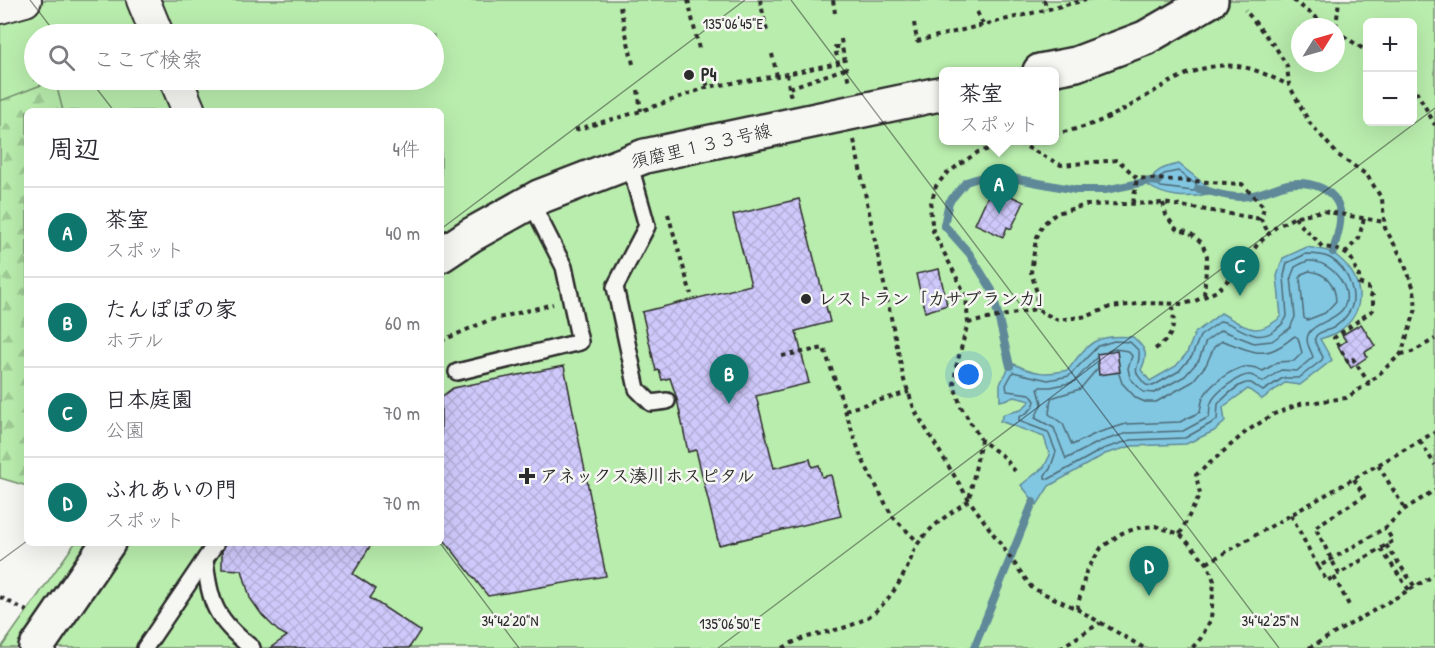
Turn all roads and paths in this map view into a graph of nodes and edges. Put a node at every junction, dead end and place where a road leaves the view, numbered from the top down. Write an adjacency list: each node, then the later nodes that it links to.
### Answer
1 (25, 0): 11 (street)
2 (143, 0): 20 (street)
3 (688, 0): 26 (path)
4 (760, 0): 22 (path)
5 (833, 0): 16 (path)
6 (1044, 0): 13 (path)
7 (1086, 0): 13 (path)
8 (1211, 0): 31 (street)
9 (1293, 0): 17 (path)
10 (1339, 0): 18 (path)
11 (0, 7)
12 (620, 7): 29 (path)
13 (1047, 9): 21 (path)
14 (1245, 10): 36 (path)
15 (977, 12): 21 (path)
16 (835, 13)
17 (1317, 18)
18 (1337, 18)
19 (914, 23): 21 (path)
20 (153, 24)
21 (982, 24)
22 (767, 31)
23 (1345, 38): 27 (path)
24 (841, 39): 25 (path)
25 (842, 46): 30 (path); 33 (path)
26 (699, 48)
27 (1363, 49)
28 (772, 54): 34 (path)
29 (633, 64)
30 (847, 68): 35 (path); 38 (path)
31 (1059, 68)
32 (703, 73): 37 (path)
33 (787, 74): 34 (path); 38 (path)
34 (777, 76): 37 (path)
35 (849, 81)
36 (1289, 85): 48 (path); 60 (path)
37 (708, 87): 45 (path)
38 (789, 88): 42 (path)
39 (180, 90): 44 (street)
40 (638, 90): 45 (path)
41 (1417, 90): 46 (path)
42 (800, 93)
43 (939, 94): 52 (street, 須磨里１３３号線)
44 (188, 108)
45 (641, 111): 47 (path)
46 (1435, 124)
47 (575, 130)
48 (1059, 133)
49 (854, 140): 78 (path)
50 (1006, 145): 70 (path)
51 (1024, 145): 53 (path)
52 (629, 162): 54 (street, 須磨里１３３号線); 79 (lane)
53 (1137, 178): 56 (path); 59 (path)
54 (531, 202): 64 (street, 須磨里１３３号線); 76 (lane)
55 (1162, 203): 56 (path); 59 (path); 66 (path)
56 (1133, 204): 69 (path)
57 (1294, 218): 58 (path); 61 (path); 63 (path)
58 (1364, 218): 60 (path); 63 (path)
59 (1261, 219): 61 (path)
60 (1384, 222): 74 (path)
61 (1269, 234): 66 (path)
62 (679, 249): 65 (path)
63 (1343, 252): 77 (path)
64 (444, 253)
65 (691, 294)
66 (1204, 296): 68 (path)
67 (557, 303): 72 (path)
68 (1173, 303): 69 (path); 73 (path)
69 (1036, 309): 70 (path)
70 (968, 323): 82 (path)
71 (1435, 339): 74 (path)
72 (444, 340)
73 (1155, 349)
74 (1401, 354): 77 (path)
75 (782, 356): 80 (path)
76 (457, 372)
77 (1369, 383): 93 (path)
78 (909, 392): 80 (path); 89 (path)
79 (668, 401)
80 (845, 410): 94 (path)
81 (1435, 432): 83 (path)
82 (981, 440): 86 (path); 89 (path)
83 (1420, 441): 84 (path); 85 (path)
84 (1378, 465): 87 (path); 90 (path)
85 (1435, 465)
86 (1015, 471)
87 (1354, 479): 91 (path); 100 (path)
88 (1435, 490): 90 (path)
89 (969, 500): 94 (path); 110 (path)
90 (1405, 509): 92 (path)
91 (1291, 515): 101 (path); 102 (path)
92 (1385, 528): 95 (path); 100 (path)
93 (1180, 534): 101 (path); 110 (path)
94 (918, 542): 115 (path)
95 (1386, 545): 98 (path); 106 (path)
96 (106, 546): 112 (street)
97 (214, 546): 99 (lane)
98 (1381, 549): 103 (path); 107 (path)
99 (205, 559): 113 (lane); 114 (lane)
100 (1332, 559): 102 (path); 103 (path)
101 (1207, 563): 118 (path)
102 (1318, 567): 105 (path)
103 (1339, 574): 105 (path)
104 (1435, 575): 106 (path)
105 (1334, 577): 109 (path)
106 (1415, 587): 107 (path)
107 (1409, 590): 119 (path)
108 (0, 597): 112 (path)
109 (1350, 607)
110 (1077, 609): 111 (path)
111 (1100, 623): 116 (path); 117 (path)
112 (38, 639)
113 (145, 648)
114 (252, 648)
115 (783, 648)
116 (1060, 648)
117 (1144, 648)
118 (1192, 648)
119 (1309, 648)

